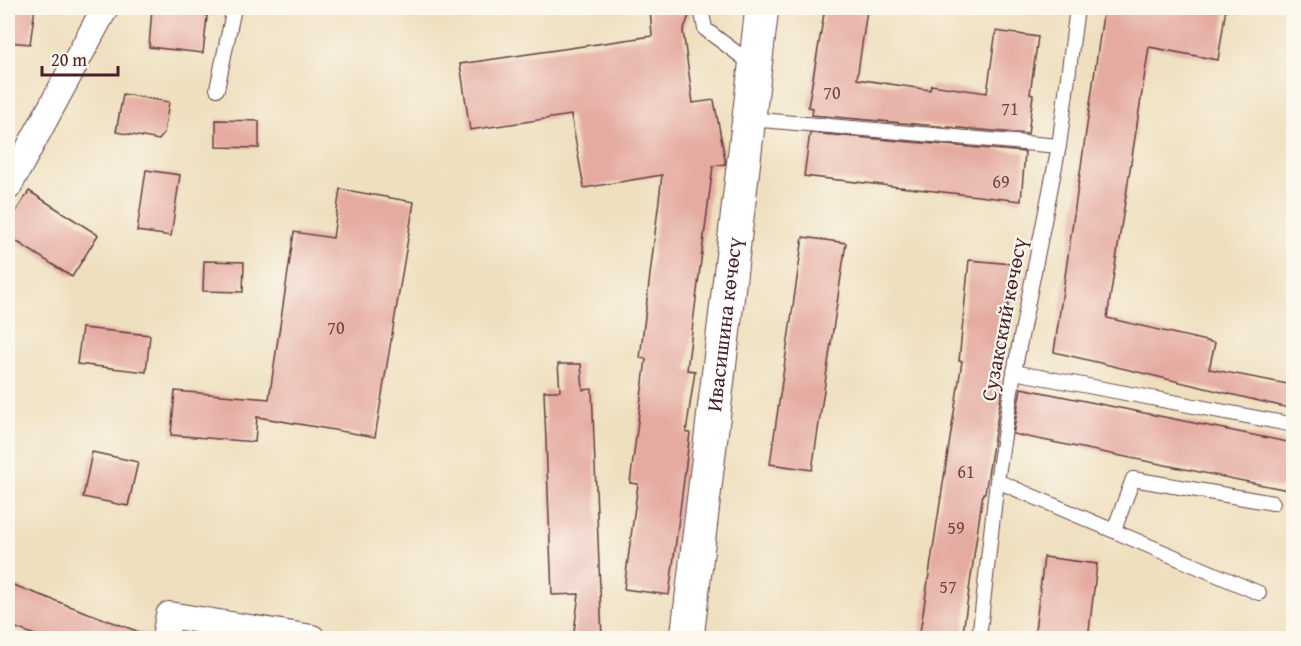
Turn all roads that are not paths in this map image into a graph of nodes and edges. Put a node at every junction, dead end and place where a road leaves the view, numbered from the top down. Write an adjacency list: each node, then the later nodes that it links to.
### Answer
1 (105, 8): 10 (street)
2 (234, 8): 7 (lane)
3 (701, 8): 6 (lane)
4 (762, 8): 6 (street, Ивасишина көчөсү)
5 (1077, 8): 9 (lane, Сузакский көчөсү)
6 (755, 66): 8 (street, Ивасишина көчөсү)
7 (218, 89)
8 (749, 119): 9 (lane); 19 (street, Ивасишина көчөсү)
9 (1059, 146): 11 (lane, Сузакский көчөсү)
10 (8, 188)
11 (1014, 372): 12 (lane); 13 (lane, Сузакский көчөсү)
12 (1293, 425)
13 (997, 481): 15 (lane); 20 (lane, Сузакский көчөсү)
14 (1273, 503): 15 (lane)
15 (1114, 530): 16 (lane)
16 (1259, 593)
17 (167, 627): 18 (street)
18 (312, 639)
19 (687, 639)
20 (979, 639)

